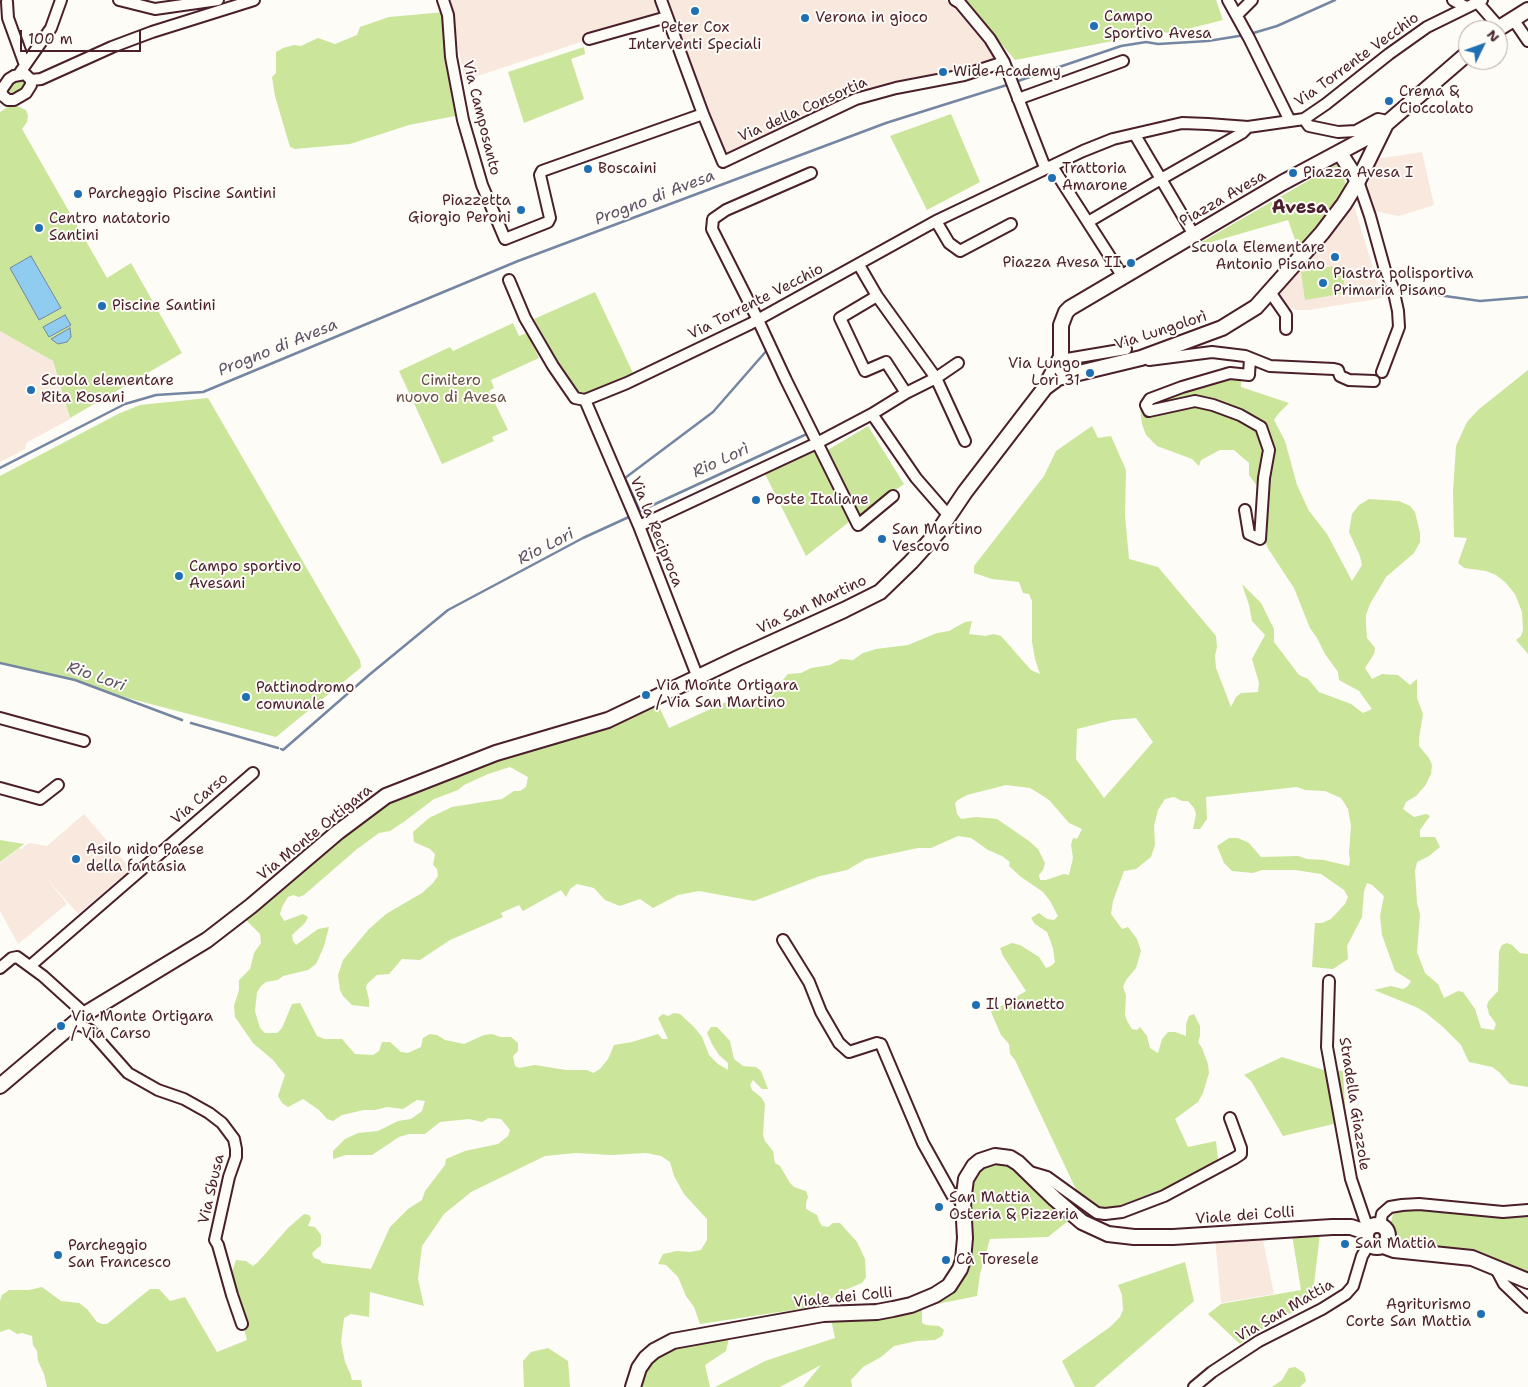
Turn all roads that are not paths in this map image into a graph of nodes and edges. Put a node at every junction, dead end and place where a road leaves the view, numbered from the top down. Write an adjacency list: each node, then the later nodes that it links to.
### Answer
1 (61, 0): 25 (street)
2 (120, 0): 3 (street)
3 (218, 0)
4 (254, 0): 27 (street)
5 (443, 0): 31 (street, Via Camposanto)
6 (661, 0): 16 (street, Via della Consortia)
7 (955, 0): 23 (street)
8 (1228, 0): 15 (street)
9 (1252, 0): 15 (street)
10 (1453, 0): 13 (street)
11 (1480, 1): 13 (street, Via Torrente Vecchio); 18 (street)
12 (7, 2): 25 (street)
13 (1466, 7): 32 (street, Via Torrente Vecchio)
14 (1528, 10): 17 (street)
15 (1237, 15): 33 (street)
16 (667, 17): 20 (street); 31 (street, Via della Consortia)
17 (1513, 19): 19 (street); 21 (street)
18 (1492, 20)
19 (1508, 22)
20 (588, 39)
21 (1528, 41)
22 (1123, 61): 29 (street)
23 (1004, 62): 29 (street); 31 (street, Via della Consortia)
24 (1458, 62): 34 (street)
25 (25, 65): 26 (street)
26 (19, 74): 27 (street); 28 (street)
27 (30, 80): 30 (street)
28 (1, 91): 30 (street)
29 (1018, 99): 38 (street)
30 (4, 103)
31 (703, 114)
32 (1304, 119): 33 (street, Via Torrente Vecchio); 34 (street)
33 (1290, 121): 35 (street, Via Torrente Vecchio)
34 (1386, 124): 37 (street, Piazza Avesa); 41 (street, Via Lungolorì)
35 (1248, 127): 36 (street, Via Torrente Vecchio); 40 (street)
36 (1135, 135): 38 (street, Via Torrente Vecchio); 40 (street)
37 (1340, 153): 41 (street); 45 (street, Piazza Avesa)
38 (1046, 166): 42 (street, Via Torrente Vecchio); 43 (street)
39 (810, 173): 51 (street)
40 (1161, 179): 43 (street); 45 (street)
41 (1358, 181): 49 (street, Via Lungolorì); 57 (street)
42 (936, 221): 44 (street); 46 (street, Via Torrente Vecchio)
43 (1088, 222): 47 (street)
44 (1011, 224)
45 (1194, 235): 47 (street, Piazza Avesa)
46 (858, 265): 50 (street); 51 (street, Via Torrente Vecchio)
47 (1123, 277): 54 (street, Piazza Avesa)
48 (509, 280): 63 (street)
49 (1270, 292): 52 (street); 58 (street, Via Lungolorì)
50 (877, 296): 59 (street); 62 (street)
51 (758, 320): 63 (street, Via Torrente Vecchio); 66 (street)
52 (1286, 329)
53 (1126, 349): 54 (street)
54 (1061, 358): 58 (street); 61 (street, Via San Martino)
55 (1250, 358): 60 (street, Via Lungolorì); 61 (street, Via Lungolorì); 68 (street)
56 (958, 363): 59 (street)
57 (1382, 372)
58 (1072, 373): 61 (street, Via Lungolorì)
59 (936, 378): 62 (street); 65 (street)
60 (1374, 381)
61 (1046, 387): 69 (street, Via San Martino)
62 (906, 393): 64 (street)
63 (585, 400): 70 (street, Via la Reciproca)
64 (872, 414): 66 (street); 69 (street)
65 (965, 440)
66 (817, 443): 67 (street); 70 (street)
67 (893, 496)
68 (1245, 510)
69 (949, 516): 71 (street, Via San Martino)
70 (637, 522): 71 (street, Via la Reciproca)
71 (695, 679): 81 (street, Via Monte Ortigara)
72 (0, 718): 73 (street)
73 (84, 741)
74 (253, 773): 78 (street, Via Carso)
75 (58, 786): 76 (street)
76 (0, 788)
77 (783, 940): 86 (street)
78 (30, 966): 79 (street); 81 (street)
79 (0, 968)
80 (1329, 981): 88 (street, Stradella Giazzole)
81 (85, 1014): 82 (street, Via Monte Ortigara)
82 (74, 1024): 83 (street, Via Monte Ortigara); 93 (street, Via Sbusa)
83 (0, 1086)
84 (1230, 1118): 85 (street, Viale dei Colli)
85 (1028, 1172): 86 (street, Viale dei Colli); 88 (street, Viale dei Colli)
86 (963, 1202): 94 (street, Viale dei Colli)
87 (1528, 1210): 88 (street, Via San Mattia)
88 (1371, 1232): 89 (street, Viale dei Colli); 89 (street); 95 (street, Via San Mattia)
89 (1383, 1246): 90 (street, Viale dei Colli)
90 (1495, 1267): 91 (street, Viale dei Colli); 92 (street)
91 (1528, 1281)
92 (1528, 1306)
93 (242, 1324)
94 (633, 1387)
95 (1194, 1387)

